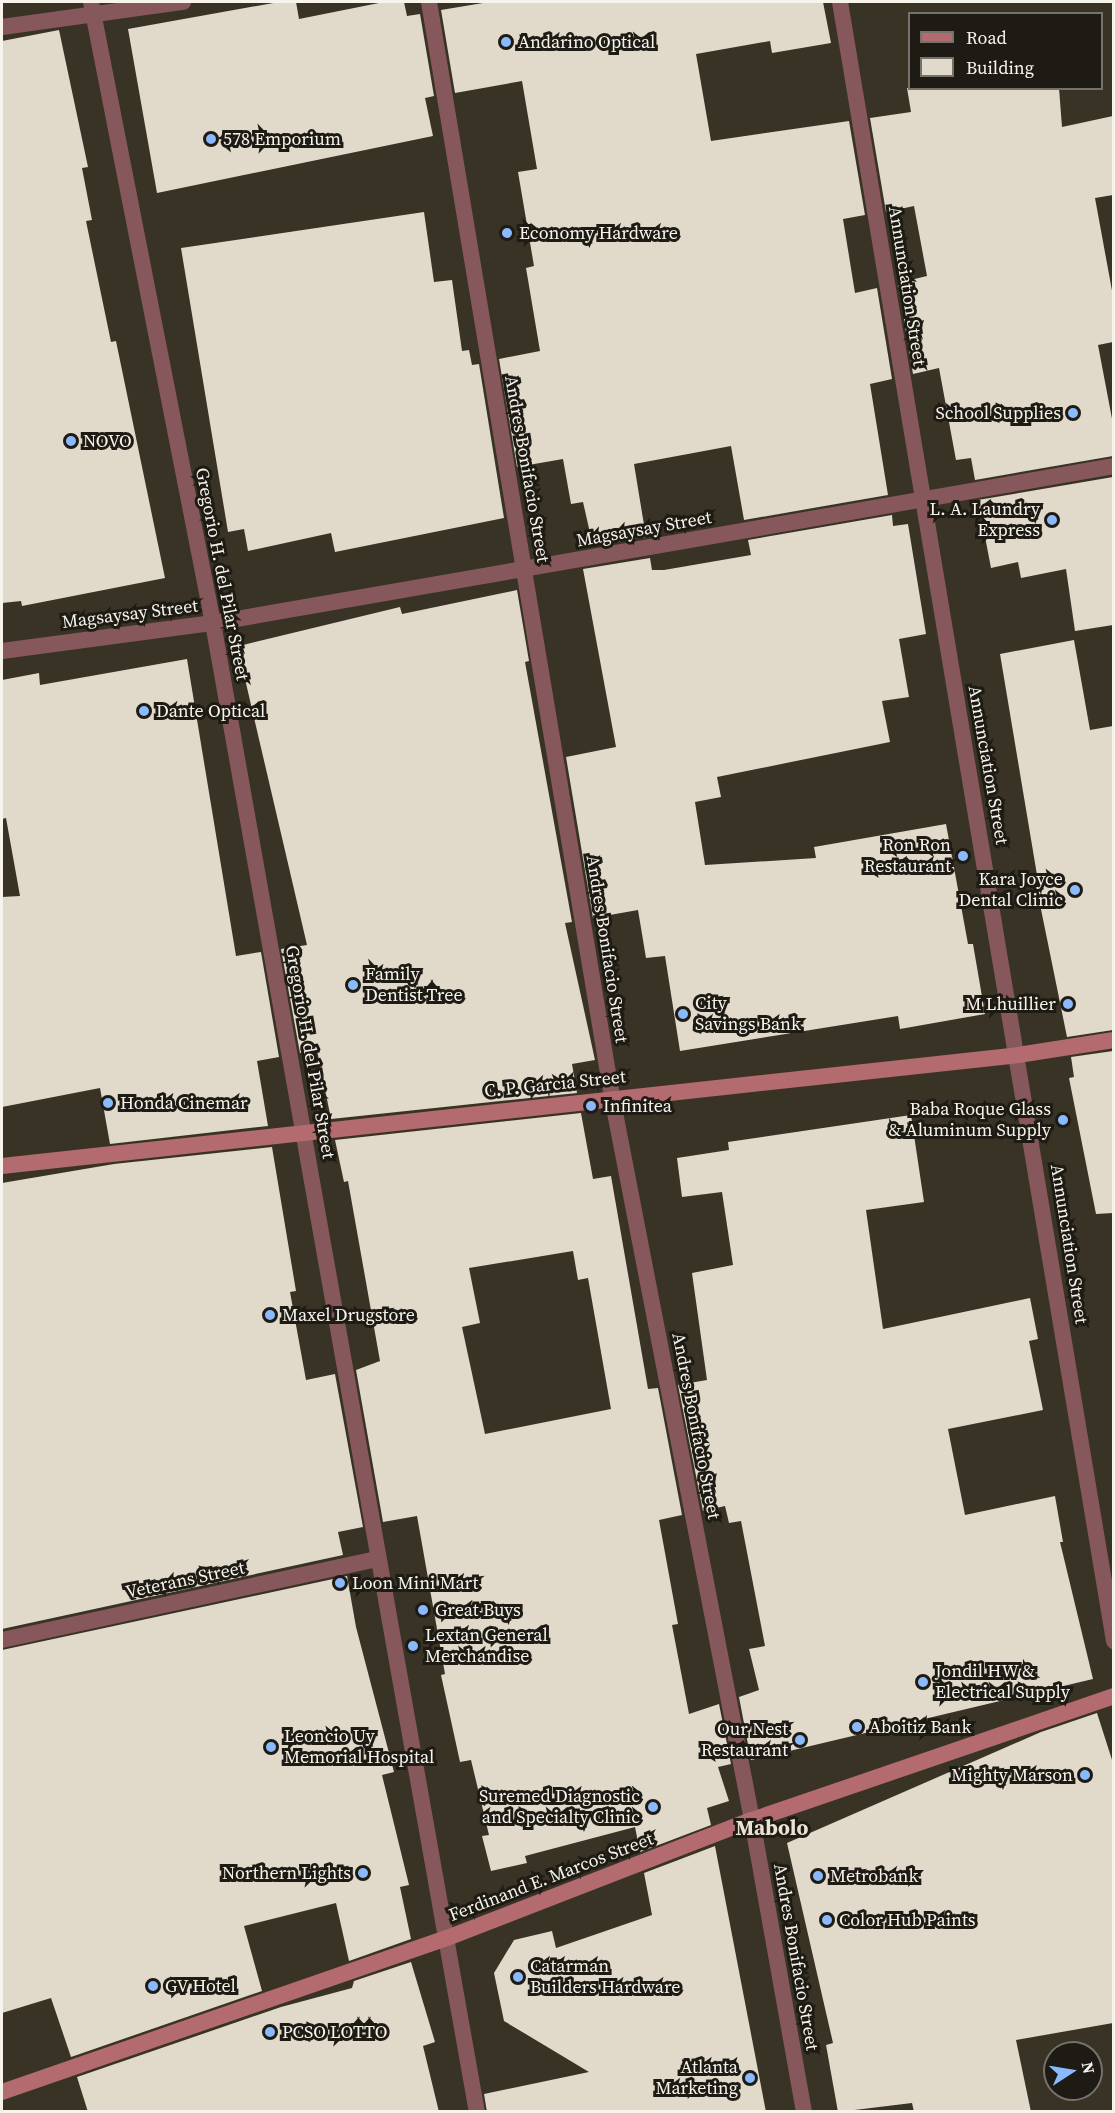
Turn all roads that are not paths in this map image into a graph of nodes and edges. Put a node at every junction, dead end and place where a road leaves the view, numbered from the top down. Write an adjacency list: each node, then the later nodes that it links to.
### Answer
1 (183, 2): 4 (street)
2 (429, 2): 8 (street, Andres Bonifacio Street)
3 (840, 2): 7 (street, Annunciation Street)
4 (92, 8): 5 (street); 9 (street, Gregorio H. del Pilar Street)
5 (2, 27)
6 (1113, 466): 7 (street, Magsaysay Street)
7 (922, 499): 8 (street, Magsaysay Street); 12 (street, Annunciation Street)
8 (525, 570): 9 (street, Magsaysay Street); 13 (street, Andres Bonifacio Street)
9 (213, 623): 10 (street, Magsaysay Street); 14 (street, Gregorio H. del Pilar Street)
10 (2, 651)
11 (1113, 1040): 12 (main road, C. P. Garcia Street)
12 (1018, 1055): 13 (main road, C. P. Garcia Street); 18 (street, Annunciation Street)
13 (612, 1097): 14 (main road, C. P. Garcia Street); 20 (street, Andres Bonifacio Street)
14 (305, 1131): 15 (main road, C. P. Garcia Street); 16 (street, Gregorio H. del Pilar Street)
15 (2, 1166)
16 (376, 1559): 17 (street, Veterans Street); 21 (street, Gregorio H. del Pilar Street)
17 (2, 1640)
18 (1113, 1641)
19 (1113, 1696): 20 (main road, Ferdinand E. Marcos Street)
20 (753, 1820): 21 (main road, Ferdinand E. Marcos Street); 24 (street, Andres Bonifacio Street)
21 (447, 1938): 22 (main road, Ferdinand E. Marcos Street); 23 (street, Gregorio H. del Pilar Street)
22 (2, 2092)
23 (477, 2112)
24 (804, 2112)

